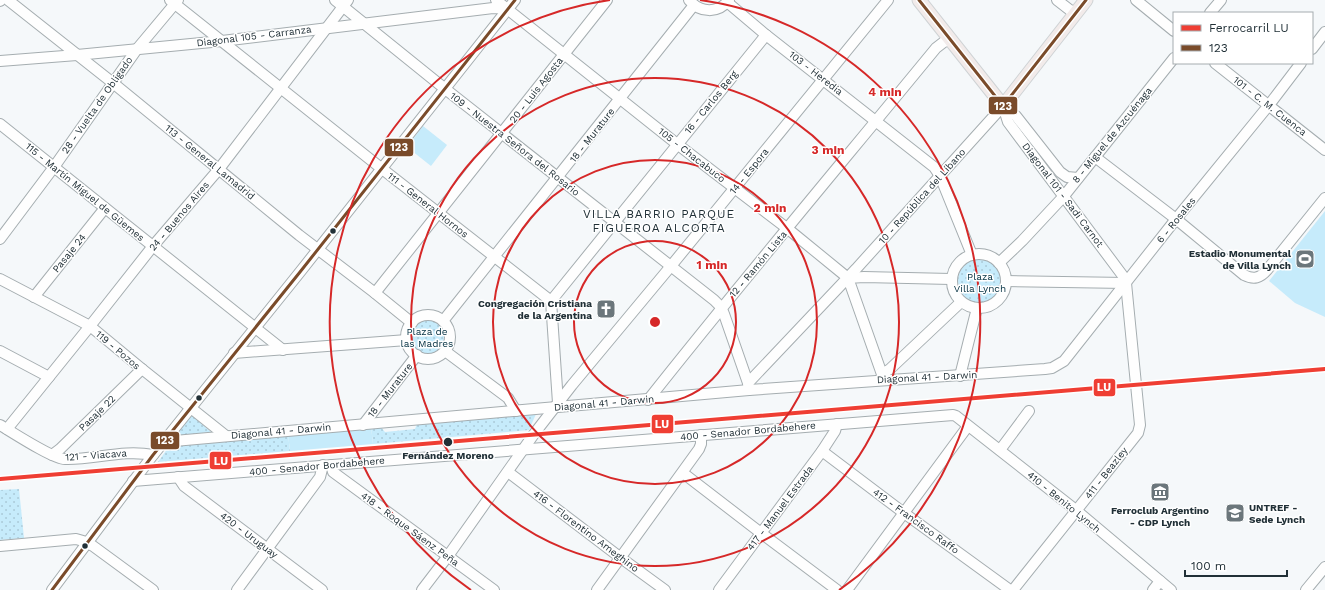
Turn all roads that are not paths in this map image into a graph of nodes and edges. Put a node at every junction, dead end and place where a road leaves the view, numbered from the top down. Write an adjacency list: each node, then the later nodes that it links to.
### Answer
1 (8, 0): 29 (street, 113 - General Lamadrid)
2 (334, 0): 14 (street, 109 - Nuestra Señora del Rosario)
3 (496, 0): 16 (street, 105 - Chacabuco)
4 (515, 0): 16 (street)
5 (607, 0): 28 (street, 20 - Luis Agosta)
6 (888, 0): 34 (street, 14 - Espora)
7 (918, 0): 24 (main road, Diagonal 101 - Sadi Carnot)
8 (1057, 0): 18 (street)
9 (1086, 0): 18 (main road, 10 - República del Líbano)
10 (1136, 0): 21 (street)
11 (1221, 0): 17 (street)
12 (174, 1): 25 (street, 111 - General Hornos); 27 (street, 28 - Vuelta de Obligado)
13 (728, 1): 15 (street); 23 (street, 103 - Heredia)
14 (345, 3): 19 (street, 109 - Nuestra Señora del Rosario); 20 (street, 24 - Buenos Aires)
15 (692, 3): 38 (street, 18 - Murature)
16 (508, 9): 19 (street, Diagonal 105 - Carranza); 28 (street, 105 - Chacabuco); 37 (street)
17 (1211, 12)
18 (1075, 14): 39 (main road, 10 - República del Líbano)
19 (364, 23): 20 (street, Diagonal 105 - Carranza); 37 (street, 109 - Nuestra Señora del Rosario)
20 (327, 27): 25 (street, Diagonal 105 - Carranza); 36 (street, 24 - Buenos Aires)
21 (1173, 30)
22 (1325, 32): 26 (street)
23 (766, 35): 34 (street, 103 - Heredia); 44 (street, 16 - Carlos Berg)
24 (949, 38): 39 (main road, Diagonal 101 - Sadi Carnot); 41 (street, 12 - Ramón Lista)
25 (222, 41): 27 (street, Diagonal 105 - Carranza); 36 (street, 111 - General Hornos)
26 (1313, 48)
27 (137, 49): 29 (street, Diagonal 105 - Carranza); 35 (street, 28 - Vuelta de Obligado)
28 (565, 54): 38 (street, 105 - Chacabuco); 43 (street, 20 - Luis Agosta)
29 (77, 55): 31 (street, Diagonal 105 - Carranza); 35 (street, 113 - General Lamadrid)
30 (1173, 59): 46 (street, 8 - Miguel de Azcuénaga)
31 (0, 61)
32 (1216, 64): 40 (street, 101 - C. M. Cuenca)
33 (1300, 64): 40 (street, 6 - Rosales)
34 (823, 79): 41 (street, 103 - Heredia); 53 (street, 14 - Espora)
35 (113, 83): 47 (street, 28 - Vuelta de Obligado); 49 (street, 113 - General Lamadrid)
36 (280, 88): 48 (street, 111 - General Hornos); 49 (street, 24 - Buenos Aires)
37 (444, 88): 43 (street, 109 - Nuestra Señora del Rosario); 48 (street)
38 (620, 99): 44 (street, 105 - Chacabuco); 51 (street, 18 - Murature)
39 (1003, 106): 50 (street, 10 - República del Líbano); 52 (street, Diagonal 101 - Sadi Carnot); 54 (street, Diagonal 101 - Sadi Carnot)
40 (1269, 106): 45 (street, 101 - C. M. Cuenca); 58 (street, 6 - Rosales)
41 (877, 120): 50 (street, 103 - Heredia); 60 (street, 12 - Ramón Lista)
42 (1, 128): 47 (street, 115 - Martín Miguel de Güemes)
43 (502, 133): 51 (street, 109 - Nuestra Señora del Rosario); 57 (street, 20 - Luis Agosta)
44 (677, 144): 53 (street, 105 - Chacabuco); 59 (street, 16 - Carlos Berg)
45 (1325, 150)
46 (1095, 157): 52 (street, 8 - Miguel de Azcuénaga); 58 (street)
47 (54, 168): 56 (street, 115 - Martín Miguel de Güemes); 61 (street, 28 - Vuelta de Obligado)
48 (381, 168): 57 (street, 111 - General Hornos); 63 (street)
49 (219, 169): 62 (street, 24 - Buenos Aires); 63 (street, 113 - General Lamadrid)
50 (940, 176): 64 (street, 103 - Heredia); 68 (street, 10 - República del Líbano)
51 (559, 177): 59 (street, 109 - Nuestra Señora del Rosario); 65 (street, 18 - Murature)
52 (1078, 178): 54 (street, 8 - Miguel de Azcuénaga)
53 (735, 188): 60 (street, 105 - Chacabuco); 67 (street, 14 - Espora)
54 (1064, 196): 66 (street, 8 - Miguel de Azcuénaga); 72 (street, Diagonal 101 - Sadi Carnot)
55 (1325, 198): 58 (street)
56 (105, 208): 62 (street, 115 - Martín Miguel de Güemes); 74 (street, Pasaje 24)
57 (438, 213): 65 (street, 111 - General Hornos); 73 (street, 20 - Luis Agosta)
58 (1176, 219): 72 (street, 6 - Rosales)
59 (615, 222): 67 (street, 109 - Nuestra Señora del Rosario); 75 (street, 16 - Carlos Berg)
60 (788, 229): 68 (street, 105 - Chacabuco); 77 (street, 12 - Ramón Lista)
61 (0, 239)
62 (153, 246): 81 (street, 24 - Buenos Aires); 82 (street, 115 - Martín Miguel de Güemes)
63 (319, 248): 73 (street, 113 - General Lamadrid); 82 (street)
64 (972, 255): 66 (street); 70 (street)
65 (494, 257): 75 (street, 111 - General Hornos); 79 (street, 18 - Murature)
66 (999, 262): 71 (street)
67 (671, 266): 77 (street, 109 - Nuestra Señora del Rosario); 96 (street, 14 - Espora)
68 (848, 278): 70 (street); 93 (street); 94 (street, 10 - República del Líbano)
69 (0, 279): 74 (street, 119 - Pozos)
70 (951, 279): 76 (street)
71 (1006, 281): 72 (street); 78 (street)
72 (1126, 283): 90 (street, 6 - Rosales); 118 (street, 411 - Beazley)
73 (375, 293): 80 (street, 113 - General Lamadrid)
74 (34, 297): 81 (street, 119 - Pozos)
75 (551, 301): 96 (street)
76 (960, 302): 78 (street); 93 (street)
77 (721, 308): 94 (street, 109 - Nuestra Señora del Rosario); 95 (street, 12 - Ramón Lista)
78 (977, 308): 91 (street)
79 (443, 321): 80 (street); 86 (street)
80 (412, 323): 83 (street)
81 (90, 326): 89 (street, 119 - Pozos); 92 (street, 24 - Buenos Aires)
82 (255, 327): 85 (street, 115 - Martín Miguel de Güemes); 87 (street)
83 (407, 340): 85 (street); 88 (street, 18 - Murature)
84 (0, 350): 92 (street)
85 (283, 350): 87 (street)
86 (445, 351): 88 (street, 18 - Murature); 98 (street)
87 (234, 353): 97 (street)
88 (417, 355): 102 (street, 18 - Murature)
89 (142, 369): 97 (street, 119 - Pozos); 111 (street, Pasaje 22)
90 (1045, 369): 91 (street, Diagonal 41 - Darwin)
91 (960, 376): 93 (street, Diagonal 41 - Darwin)
92 (49, 377): 104 (street, 24 - Buenos Aires)
93 (883, 377): 94 (street, Diagonal 41 - Darwin)
94 (749, 387): 95 (street, Diagonal 41 - Darwin)
95 (648, 400): 96 (street, Diagonal 41 - Darwin)
96 (556, 405): 98 (street, Diagonal 41 - Darwin); 108 (street, 14 - Espora)
97 (190, 408): 106 (street, 119 - Pozos); 107 (street)
98 (516, 411): 102 (street, Diagonal 41 - Darwin)
99 (1029, 411): 109 (street)
100 (956, 416): 101 (street, 400 - Senador Bordabehere); 103 (street, 410 - Benito Lynch)
101 (837, 424): 105 (street, 400 - Senador Bordabehere); 110 (street, 417 - Manuel Estrada)
102 (363, 425): 106 (street, Diagonal 41 - Darwin)
103 (968, 426): 109 (street, 410 - Benito Lynch); 119 (street)
104 (4, 427): 111 (street, 121 - Viacava)
105 (701, 435): 108 (street, 400 - Senador Bordabehere); 115 (street)
106 (226, 436): 107 (street, Diagonal 41 - Darwin)
107 (163, 442): 112 (street)
108 (524, 449): 113 (street, 400 - Senador Bordabehere); 114 (street, 14 - Espora)
109 (1000, 450): 118 (street, 410 - Benito Lynch)
110 (822, 451): 119 (street, 412 - Francisco Raffo); 120 (street, 417 - Manuel Estrada)
111 (52, 455): 112 (street, 121 - Viacava)
112 (153, 455): 117 (street)
113 (327, 465): 116 (street, 400 - Senador Bordabehere); 123 (street); 124 (street, 418 - Roque Sáenz Peña)
114 (508, 472): 124 (street, 14 - Espora); 125 (street, 416 - Florentino Ameghino)
115 (683, 473): 120 (street); 125 (street)
116 (178, 477): 117 (street, 400 - Senador Bordabehere); 123 (street, 420 - Uruguay)
117 (133, 481): 121 (street)
118 (1077, 511): 127 (street, 410 - Benito Lynch); 140 (street, 411 - Beazley)
119 (904, 513): 138 (street); 139 (street, 412 - Francisco Raffo)
120 (761, 533): 136 (street, 417 - Manuel Estrada); 137 (street)
121 (87, 543): 122 (street); 128 (street); 129 (street)
122 (0, 546)
123 (267, 549): 130 (street); 131 (street, 420 - Uruguay)
124 (448, 556): 132 (street, 14 - Espora); 133 (street, 418 - Roque Sáenz Peña)
125 (621, 558): 134 (street); 135 (street, 416 - Florentino Ameghino)
126 (1325, 567): 143 (street)
127 (1160, 581): 141 (street); 142 (street, 410 - Benito Lynch)
128 (52, 590)
129 (153, 590)
130 (237, 590)
131 (322, 590)
132 (422, 590)
133 (494, 590)
134 (597, 590)
135 (665, 590)
136 (719, 590)
137 (838, 590)
138 (847, 590)
139 (1010, 590)
140 (1014, 590)
141 (1153, 590)
142 (1171, 590)
143 (1306, 590)

